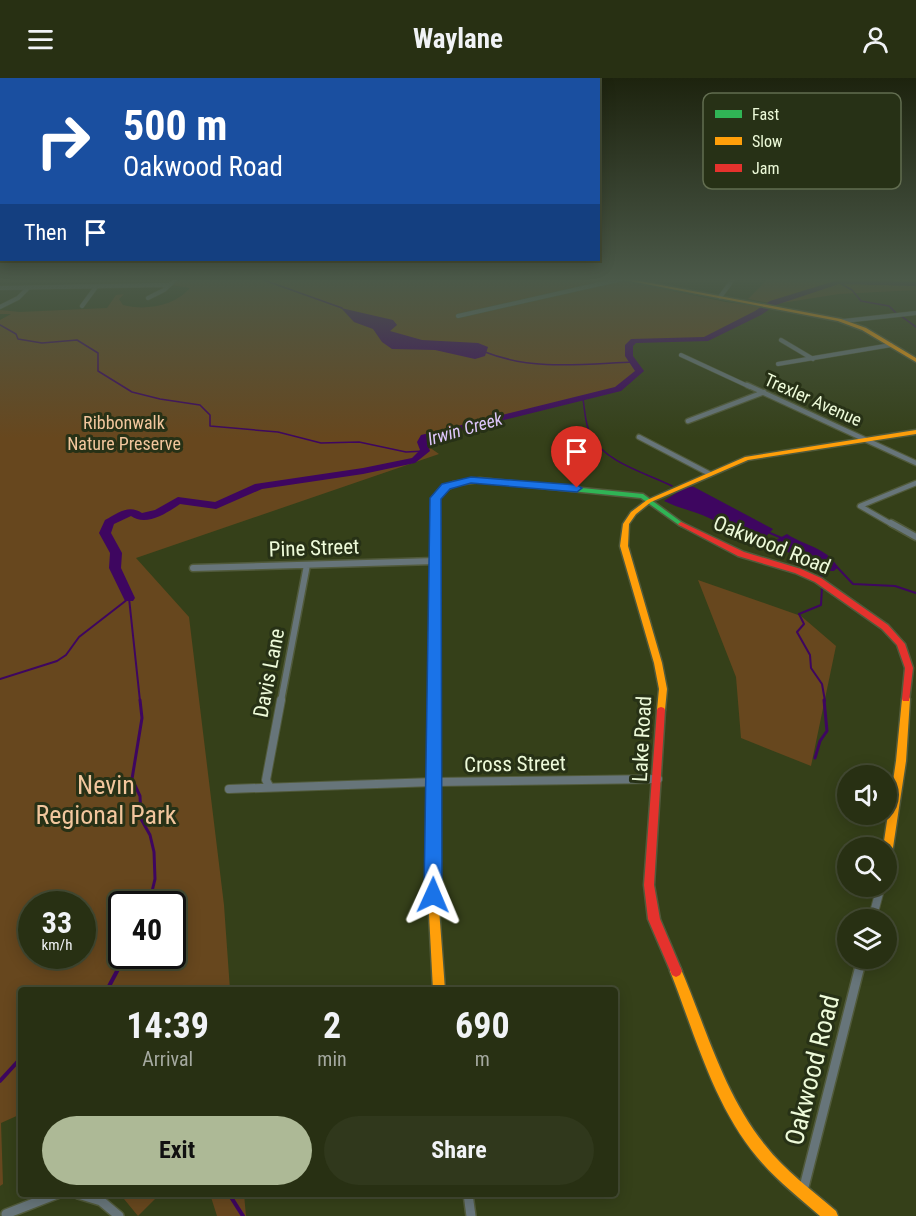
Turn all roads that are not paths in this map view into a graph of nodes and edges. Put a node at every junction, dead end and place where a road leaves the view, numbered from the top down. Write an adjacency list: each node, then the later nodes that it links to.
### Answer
1 (864, 331): 3 (street)
2 (781, 340): 5 (street)
3 (891, 345): 5 (street); 6 (street)
4 (681, 355): 8 (street, Trexler Avenue)
5 (814, 359): 7 (street)
6 (916, 360)
7 (778, 364)
8 (764, 392): 9 (street); 12 (street, Trexler Avenue)
9 (688, 421)
10 (916, 432): 12 (street, Lake Road)
11 (639, 437): 14 (street)
12 (868, 440): 13 (street, Trexler Avenue); 14 (street, Lake Road)
13 (916, 462)
14 (710, 474): 16 (street, Lake Road)
15 (916, 483): 17 (street)
16 (651, 500): 18 (street, Oakwood Road); 21 (street, Lake Road); 25 (street, Oakwood Road)
17 (916, 537)
18 (435, 561): 19 (street, Pine Street); 22 (street)
19 (307, 565): 20 (street, Pine Street); 23 (street, Davis Lane)
20 (193, 568)
21 (658, 779): 22 (street, Cross Street); 28 (street, Lake Road)
22 (434, 782): 23 (street, Cross Street); 27 (street)
23 (269, 786): 24 (street, Cross Street)
24 (229, 789)
25 (889, 837)
26 (859, 969): 28 (street, Oakwood Road)
27 (439, 987)
28 (803, 1192): 35 (street, Lake Road)
29 (49, 1197): 32 (street)
30 (93, 1197): 33 (street)
31 (468, 1197): 34 (street)
32 (6, 1214)
33 (119, 1216)
34 (471, 1216)
35 (831, 1216)

